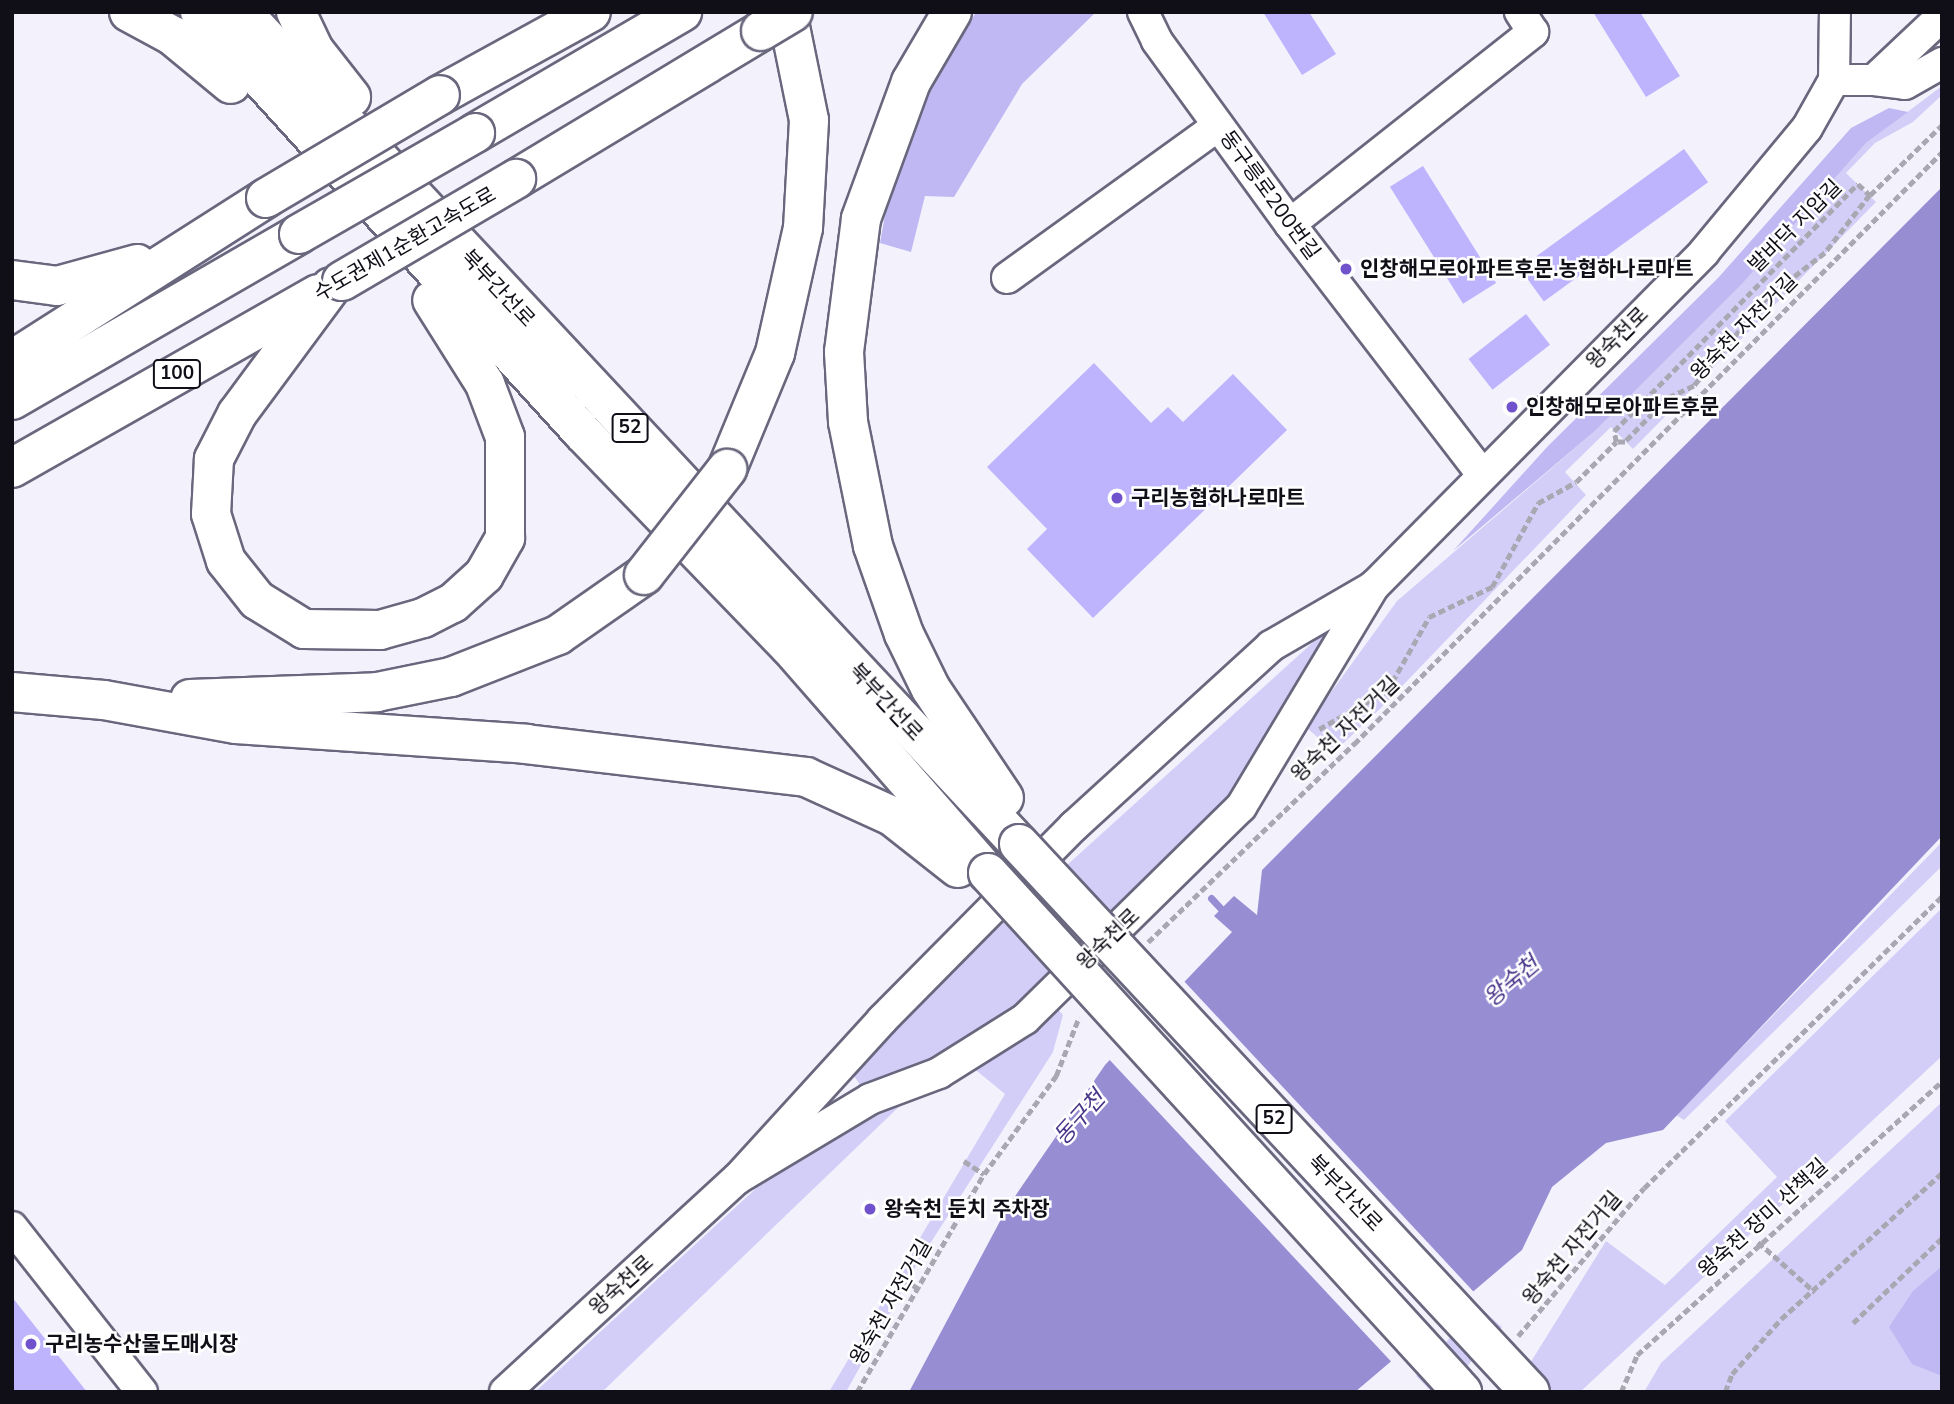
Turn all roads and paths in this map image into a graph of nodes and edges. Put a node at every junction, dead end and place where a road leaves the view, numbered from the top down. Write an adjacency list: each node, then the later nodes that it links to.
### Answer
1 (129, 12): 19 (highway)
2 (169, 12): 19 (highway)
3 (200, 12): 34 (highway, 북부간선로 / 52)
4 (242, 12): 30 (highway, 북부간선로 / 52)
5 (296, 12): 30 (highway)
6 (554, 12): 20 (highway)
7 (591, 12): 20 (highway)
8 (682, 12): 33 (highway, bridge)
9 (793, 12): 15 (highway, 수도권제1순환고속도로 / 100, bridge)
10 (952, 12): 42 (highway)
11 (1143, 12): 22 (street, 동구릉로200번길)
12 (1520, 12): 25 (street)
13 (1835, 12): 17 (street)
14 (1942, 16): 18 (street)
15 (774, 22): 29 (highway, 수도권제1순환고속도로 / 100, bridge); 40 (highway, bridge)
16 (1942, 63): 18 (street)
17 (1834, 80): 18 (street); 37 (street, 왕숙천로)
18 (1874, 80)
19 (231, 84): 31 (highway)
20 (440, 95): 26 (highway, bridge)
21 (1942, 125): 24 (path)
22 (1219, 126): 25 (street, 동구릉로200번길); 27 (street)
23 (1942, 152): 45 (path, 왕숙천 자전거길)
24 (1870, 195): 35 (path, 발바닥 지압길); 35 (path, 발바닥 지압길)
25 (1290, 224): 37 (street, 동구릉로200번길)
26 (185, 245): 28 (highway); 32 (highway)
27 (1007, 278)
28 (12, 280)
29 (337, 284): 31 (highway); 36 (highway, 수도권제1순환고속도로 / 100)
30 (507, 298): 42 (highway, 북부간선로 / 52)
31 (432, 300): 34 (highway)
32 (12, 360)
33 (12, 400)
34 (583, 433): 43 (highway, 북부간선로 / 52)
35 (1616, 442): 41 (path)
36 (12, 468)
37 (1481, 473): 38 (street, 왕숙천로)
38 (1374, 586): 51 (street, 왕숙천로); 51 (street, 왕숙천로)
39 (12, 692): 40 (highway)
40 (104, 700): 43 (highway)
41 (1312, 732)
42 (1025, 839): 64 (highway, 북부간선로 / 52, bridge)
43 (982, 879): 63 (highway, 북부간선로 / 52, bridge)
44 (1942, 896): 59 (path, 왕숙천 자전거길)
45 (1144, 945)
46 (1082, 1010): 50 (path, 왕숙천 자전거길)
47 (1942, 1082): 54 (path, 왕숙천 장미 산책길)
48 (964, 1161): 50 (path)
49 (1942, 1173): 57 (path)
50 (984, 1174): 56 (path, 왕숙천 자전거길)
51 (737, 1179): 61 (street, 왕숙천로)
52 (12, 1227): 60 (street)
53 (1942, 1238): 58 (path)
54 (1758, 1242): 57 (path); 65 (path, 왕숙천 장미 산책길)
55 (895, 1274): 56 (path)
56 (917, 1288): 62 (path, 왕숙천 자전거길)
57 (1815, 1292): 66 (path)
58 (1853, 1323)
59 (1510, 1346)
60 (142, 1392)
61 (505, 1392)
62 (857, 1392)
63 (1462, 1392)
64 (1530, 1392)
65 (1621, 1392)
66 (1725, 1392)

